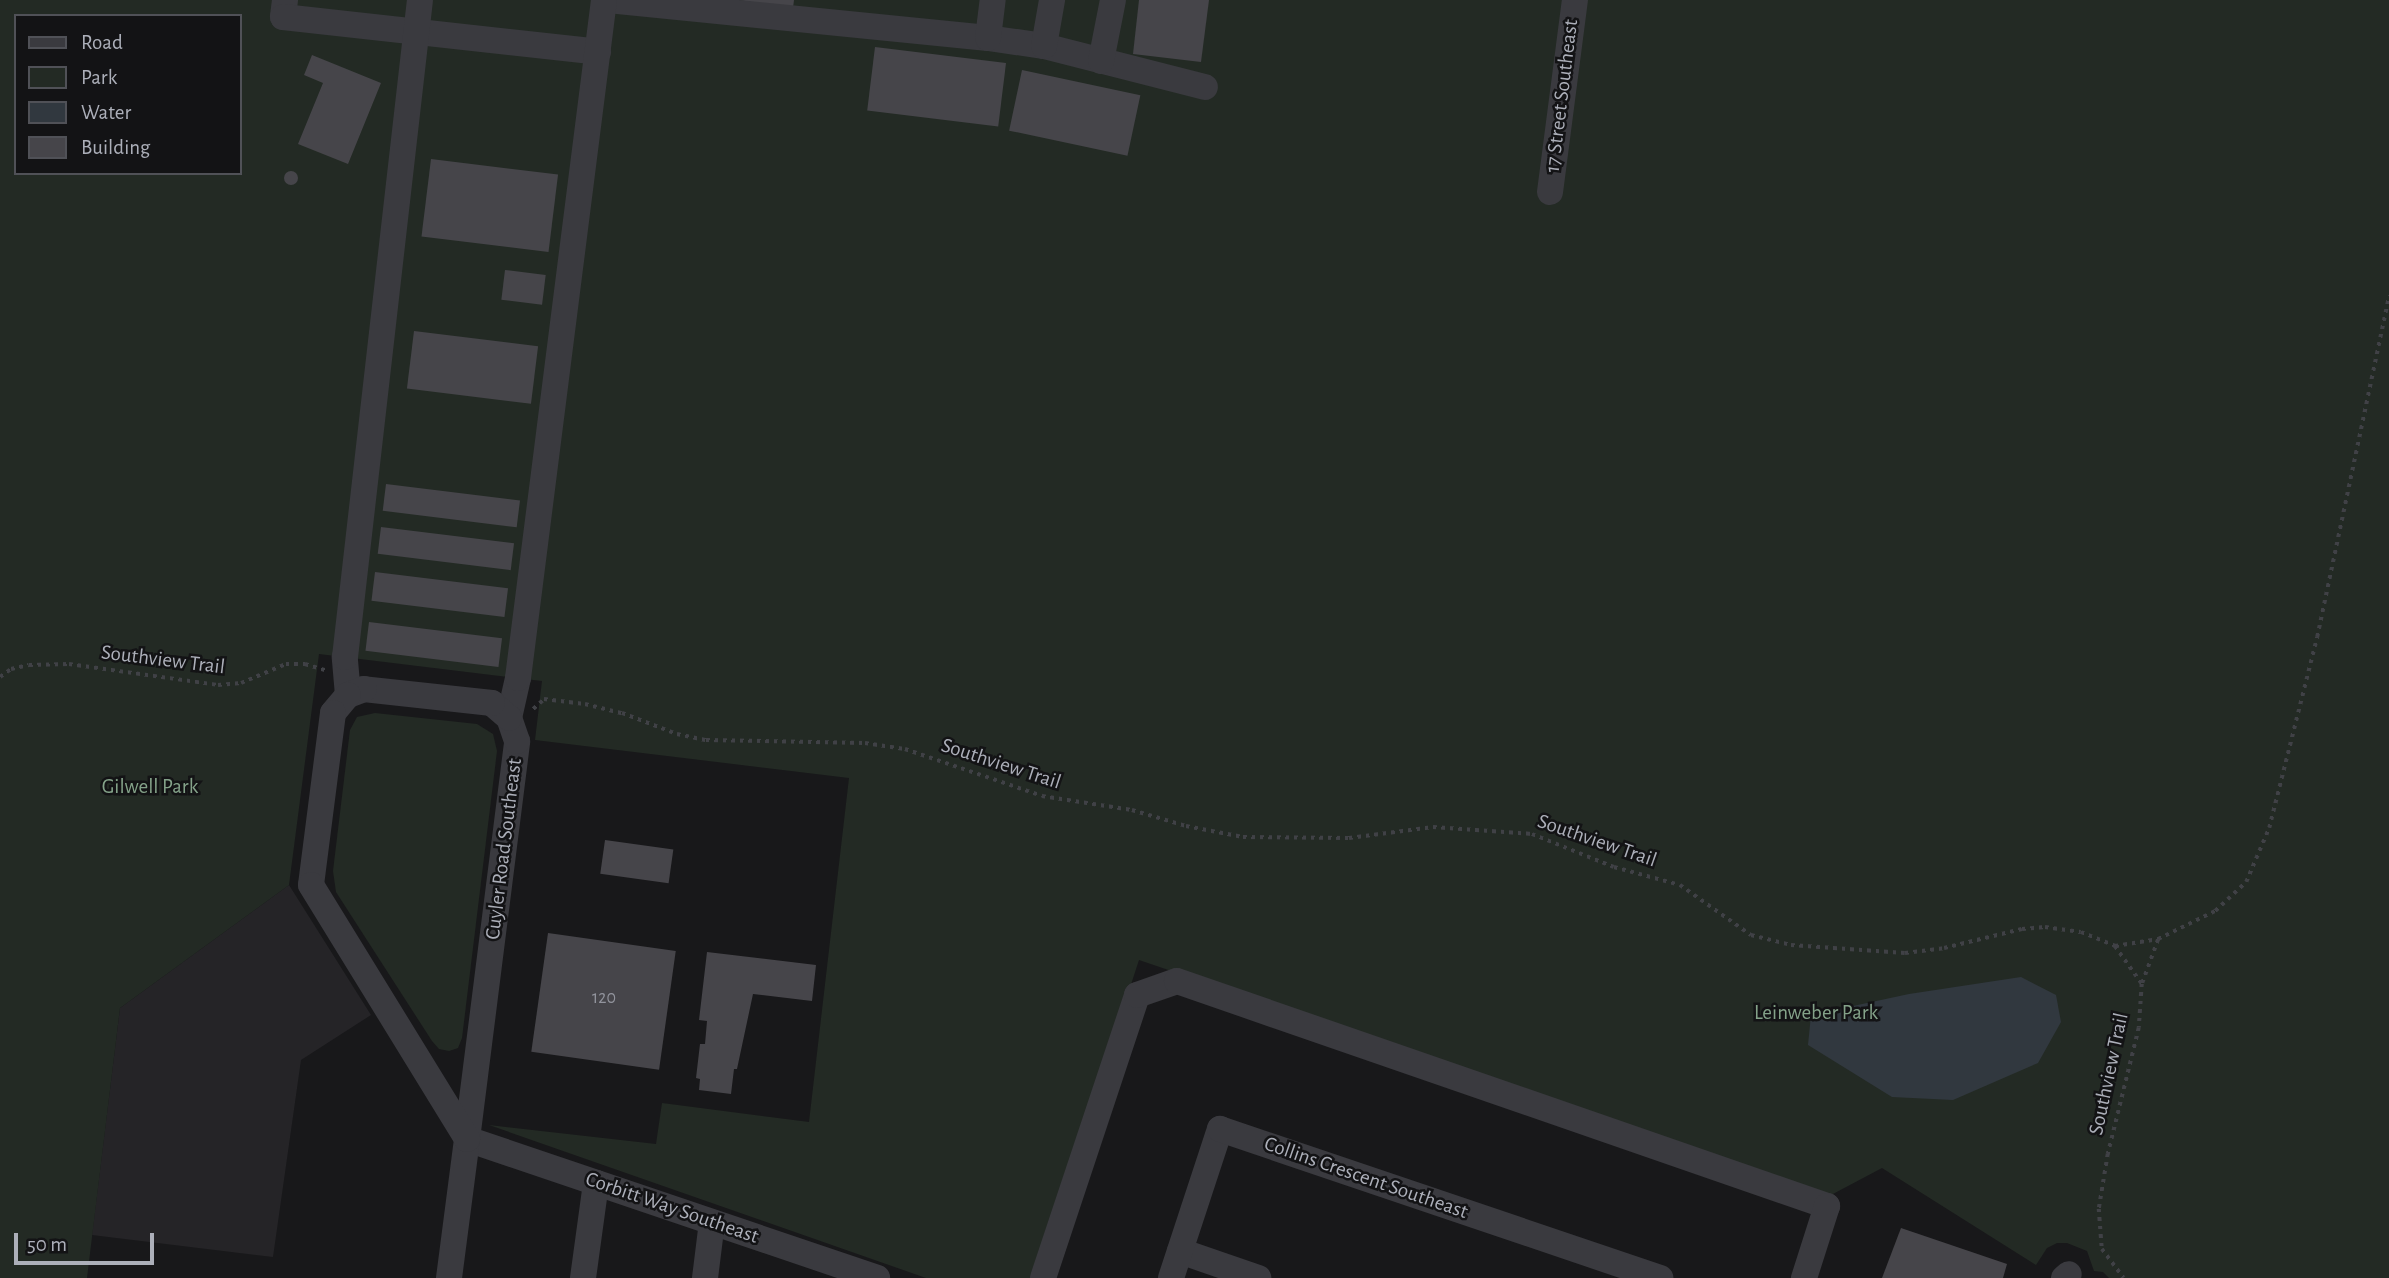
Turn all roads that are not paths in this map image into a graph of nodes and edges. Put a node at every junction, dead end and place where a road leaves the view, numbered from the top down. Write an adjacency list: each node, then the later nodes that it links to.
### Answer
1 (285, 0): 8 (street)
2 (420, 0): 8 (street)
3 (606, 0): 9 (street); 11 (street)
4 (993, 0): 9 (street)
5 (1052, 0): 10 (street)
6 (1114, 0): 12 (street)
7 (1575, 0): 14 (street, 17 Street Southeast)
8 (416, 32): 11 (street); 15 (street)
9 (988, 38): 10 (street)
10 (1044, 46): 12 (street)
11 (598, 52): 16 (street)
12 (1101, 61): 13 (street)
13 (1205, 87)
14 (1550, 192)
15 (348, 695): 16 (street); 17 (street)
16 (509, 718): 17 (street, Cuyler Road Southeast)
17 (467, 1139): 18 (street, Corbitt Way Southeast); 22 (street, Cuyler Road Southeast)
18 (596, 1183): 19 (street, Corbitt Way Southeast); 23 (street)
19 (712, 1222): 21 (street, Corbitt Way Southeast); 24 (street)
20 (1180, 1251): 27 (street, Collins Crescent Southeast); 28 (street); 29 (street, Collins Crescent Southeast)
21 (827, 1270): 25 (street, Corbitt Way Southeast)
22 (449, 1278)
23 (583, 1278)
24 (705, 1278)
25 (877, 1278)
26 (1043, 1278): 30 (street)
27 (1171, 1278)
28 (1258, 1278)
29 (1661, 1278)
30 (1804, 1278)

